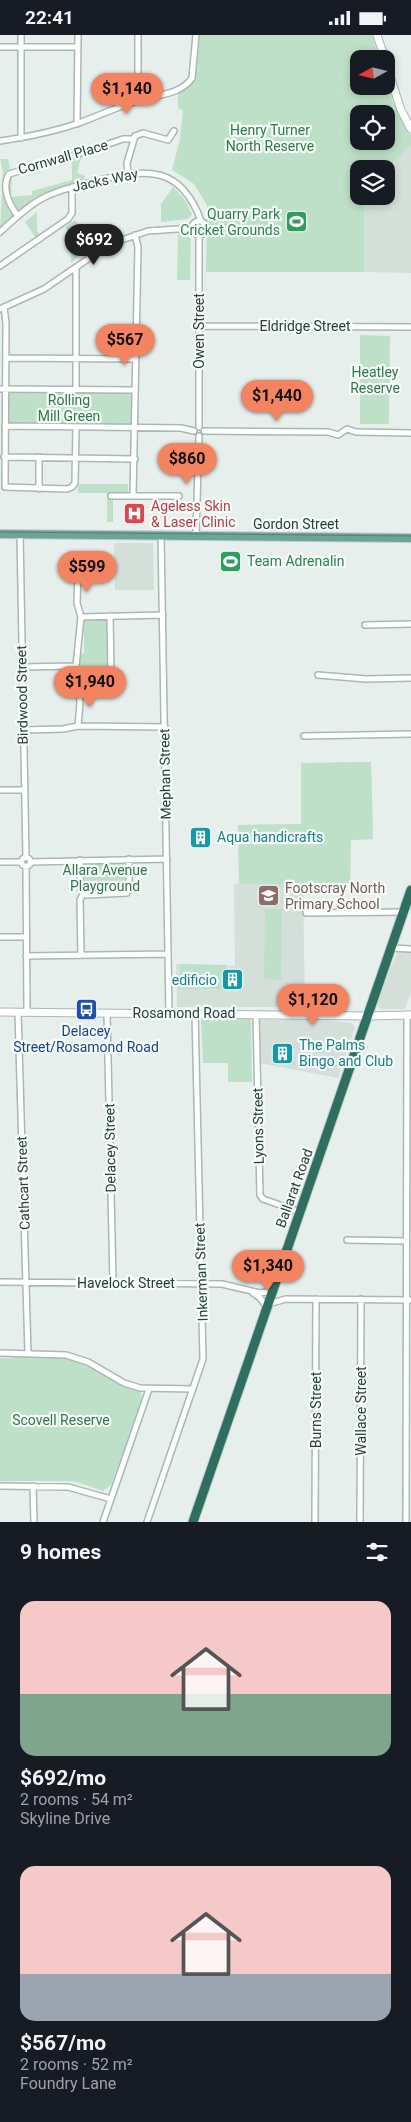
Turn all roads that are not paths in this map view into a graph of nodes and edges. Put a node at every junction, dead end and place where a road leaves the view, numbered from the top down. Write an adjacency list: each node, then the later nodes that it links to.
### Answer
1 (21, 35): 7 (street)
2 (78, 35): 8 (street)
3 (138, 35): 12 (street)
4 (196, 35): 12 (street)
5 (377, 35): 9 (street)
6 (0, 47): 7 (street)
7 (21, 47): 8 (street); 17 (street)
8 (78, 47): 14 (street)
9 (381, 50)
10 (395, 91): 13 (street)
11 (395, 92): 15 (street)
12 (138, 101): 14 (street)
13 (411, 122)
14 (77, 124): 17 (street)
15 (411, 129)
16 (174, 131): 18 (street, Cornwall Place)
17 (20, 138): 19 (street)
18 (133, 139): 20 (street, Cornwall Place); 22 (street, Cornwall Place)
19 (0, 141)
20 (128, 174): 21 (street, Jacks Way); 23 (street, Jacks Way)
21 (72, 187): 22 (street, Jacks Way); 28 (street)
22 (18, 216): 25 (street, Jacks Way)
23 (201, 221): 24 (street); 27 (street)
24 (192, 228): 26 (street); 27 (street)
25 (0, 232)
26 (135, 235): 29 (street); 35 (street)
27 (199, 235): 31 (street, Owen Street)
28 (0, 266)
29 (76, 267): 30 (street); 34 (street)
30 (2, 308): 33 (street)
31 (198, 326): 32 (street, Eldridge Street); 41 (street, Owen Street)
32 (411, 327)
33 (6, 358): 34 (street); 36 (street)
34 (77, 358): 35 (street); 37 (street)
35 (136, 359): 38 (street)
36 (3, 389): 37 (street); 39 (street)
37 (76, 389): 38 (street)
38 (135, 390): 40 (street)
39 (5, 426): 42 (street); 47 (street)
40 (135, 427): 42 (street); 43 (street); 50 (street)
41 (199, 427): 43 (street); 44 (street)
42 (76, 428): 49 (street)
43 (194, 431): 46 (street)
44 (204, 431): 45 (street); 46 (street)
45 (411, 433)
46 (199, 436): 58 (street)
47 (4, 457): 48 (street); 51 (street)
48 (39, 457): 49 (street); 51 (street)
49 (75, 458): 50 (street); 51 (street)
50 (135, 459): 53 (street)
51 (39, 489)
52 (111, 496): 53 (street)
53 (134, 496): 54 (street)
54 (179, 496)
55 (0, 533): 56 (main road, Gordon Street)
56 (20, 534): 57 (main road, Gordon Street); 67 (street, Birdwood Street)
57 (161, 535): 58 (main road, Gordon Street); 62 (street, Mephan Street)
58 (196, 535): 59 (main road, Gordon Street)
59 (411, 538)
60 (78, 571): 63 (street)
61 (110, 615): 62 (street); 63 (street); 68 (street)
62 (163, 615): 74 (street, Mephan Street)
63 (81, 617): 66 (street)
64 (411, 624): 65 (street)
65 (365, 625)
66 (76, 666): 67 (street); 73 (street)
67 (21, 667): 75 (street, Birdwood Street)
68 (111, 674): 69 (street); 71 (street)
69 (119, 674)
70 (318, 675): 72 (street)
71 (104, 676)
72 (411, 678)
73 (78, 725): 74 (street); 75 (street)
74 (165, 727): 83 (street, Mephan Street)
75 (23, 730): 79 (street, Birdwood Street)
76 (411, 734): 77 (street)
77 (304, 736)
78 (0, 790): 79 (street)
79 (24, 790): 80 (street, Birdwood Street)
80 (26, 857): 84 (street); 86 (street)
81 (80, 859): 82 (street); 84 (street); 89 (street)
82 (129, 859): 83 (street); 89 (street)
83 (167, 859): 96 (street, Mephan Street)
84 (31, 861): 87 (street)
85 (0, 862): 86 (street)
86 (21, 862): 87 (street)
87 (26, 866): 93 (street)
88 (411, 891): 90 (highway, Ballarat Road)
89 (83, 894): 98 (street)
90 (404, 912): 91 (street); 94 (highway, Ballarat Road)
91 (306, 913)
92 (0, 937): 93 (street)
93 (26, 937): 97 (street)
94 (391, 948): 95 (street); 107 (highway, Ballarat Road)
95 (411, 949)
96 (168, 954): 98 (street); 103 (street, Mephan Street)
97 (26, 955): 98 (street); 101 (street)
98 (81, 955)
99 (0, 1012): 100 (street, Rosamond Road)
100 (18, 1012): 101 (street, Rosamond Road); 112 (street, Cathcart Street)
101 (27, 1013): 102 (street, Rosamond Road)
102 (107, 1013): 103 (street, Rosamond Road); 113 (street, Delacey Street)
103 (169, 1013): 104 (street, Rosamond Road)
104 (195, 1013): 105 (street, Rosamond Road); 114 (street, Inkerman Street)
105 (256, 1014): 107 (street, Rosamond Road); 108 (street, Lyons Street)
106 (409, 1015): 107 (street, Rosamond Road); 110 (street)
107 (368, 1016): 108 (highway, Ballarat Road)
108 (300, 1212): 115 (highway, Ballarat Road)
109 (347, 1240): 110 (street)
110 (406, 1241): 120 (street)
111 (0, 1282): 112 (street, Havelock Street)
112 (26, 1283): 113 (street, Havelock Street); 123 (street, Cathcart Street)
113 (113, 1283): 114 (street, Havelock Street)
114 (201, 1284): 116 (street, Havelock Street); 125 (street, Inkerman Street)
115 (272, 1291): 116 (street, Havelock Street); 117 (street); 121 (highway, Ballarat Road)
116 (250, 1292): 121 (street, Havelock Street)
117 (286, 1299): 118 (street); 121 (street)
118 (316, 1299): 119 (street); 133 (street, Burns Street)
119 (361, 1299): 120 (street); 134 (street, Wallace Street)
120 (408, 1300): 135 (street)
121 (267, 1305): 132 (highway, Ballarat Road)
122 (0, 1353): 123 (street)
123 (28, 1353): 124 (street)
124 (149, 1389): 125 (street); 128 (street)
125 (193, 1389): 131 (street, Inkerman Street)
126 (0, 1486): 127 (street)
127 (32, 1487): 128 (street); 129 (street)
128 (111, 1499): 130 (street)
129 (34, 1522)
130 (103, 1522)
131 (147, 1522)
132 (192, 1522)
133 (315, 1522)
134 (360, 1522)
135 (406, 1522)

